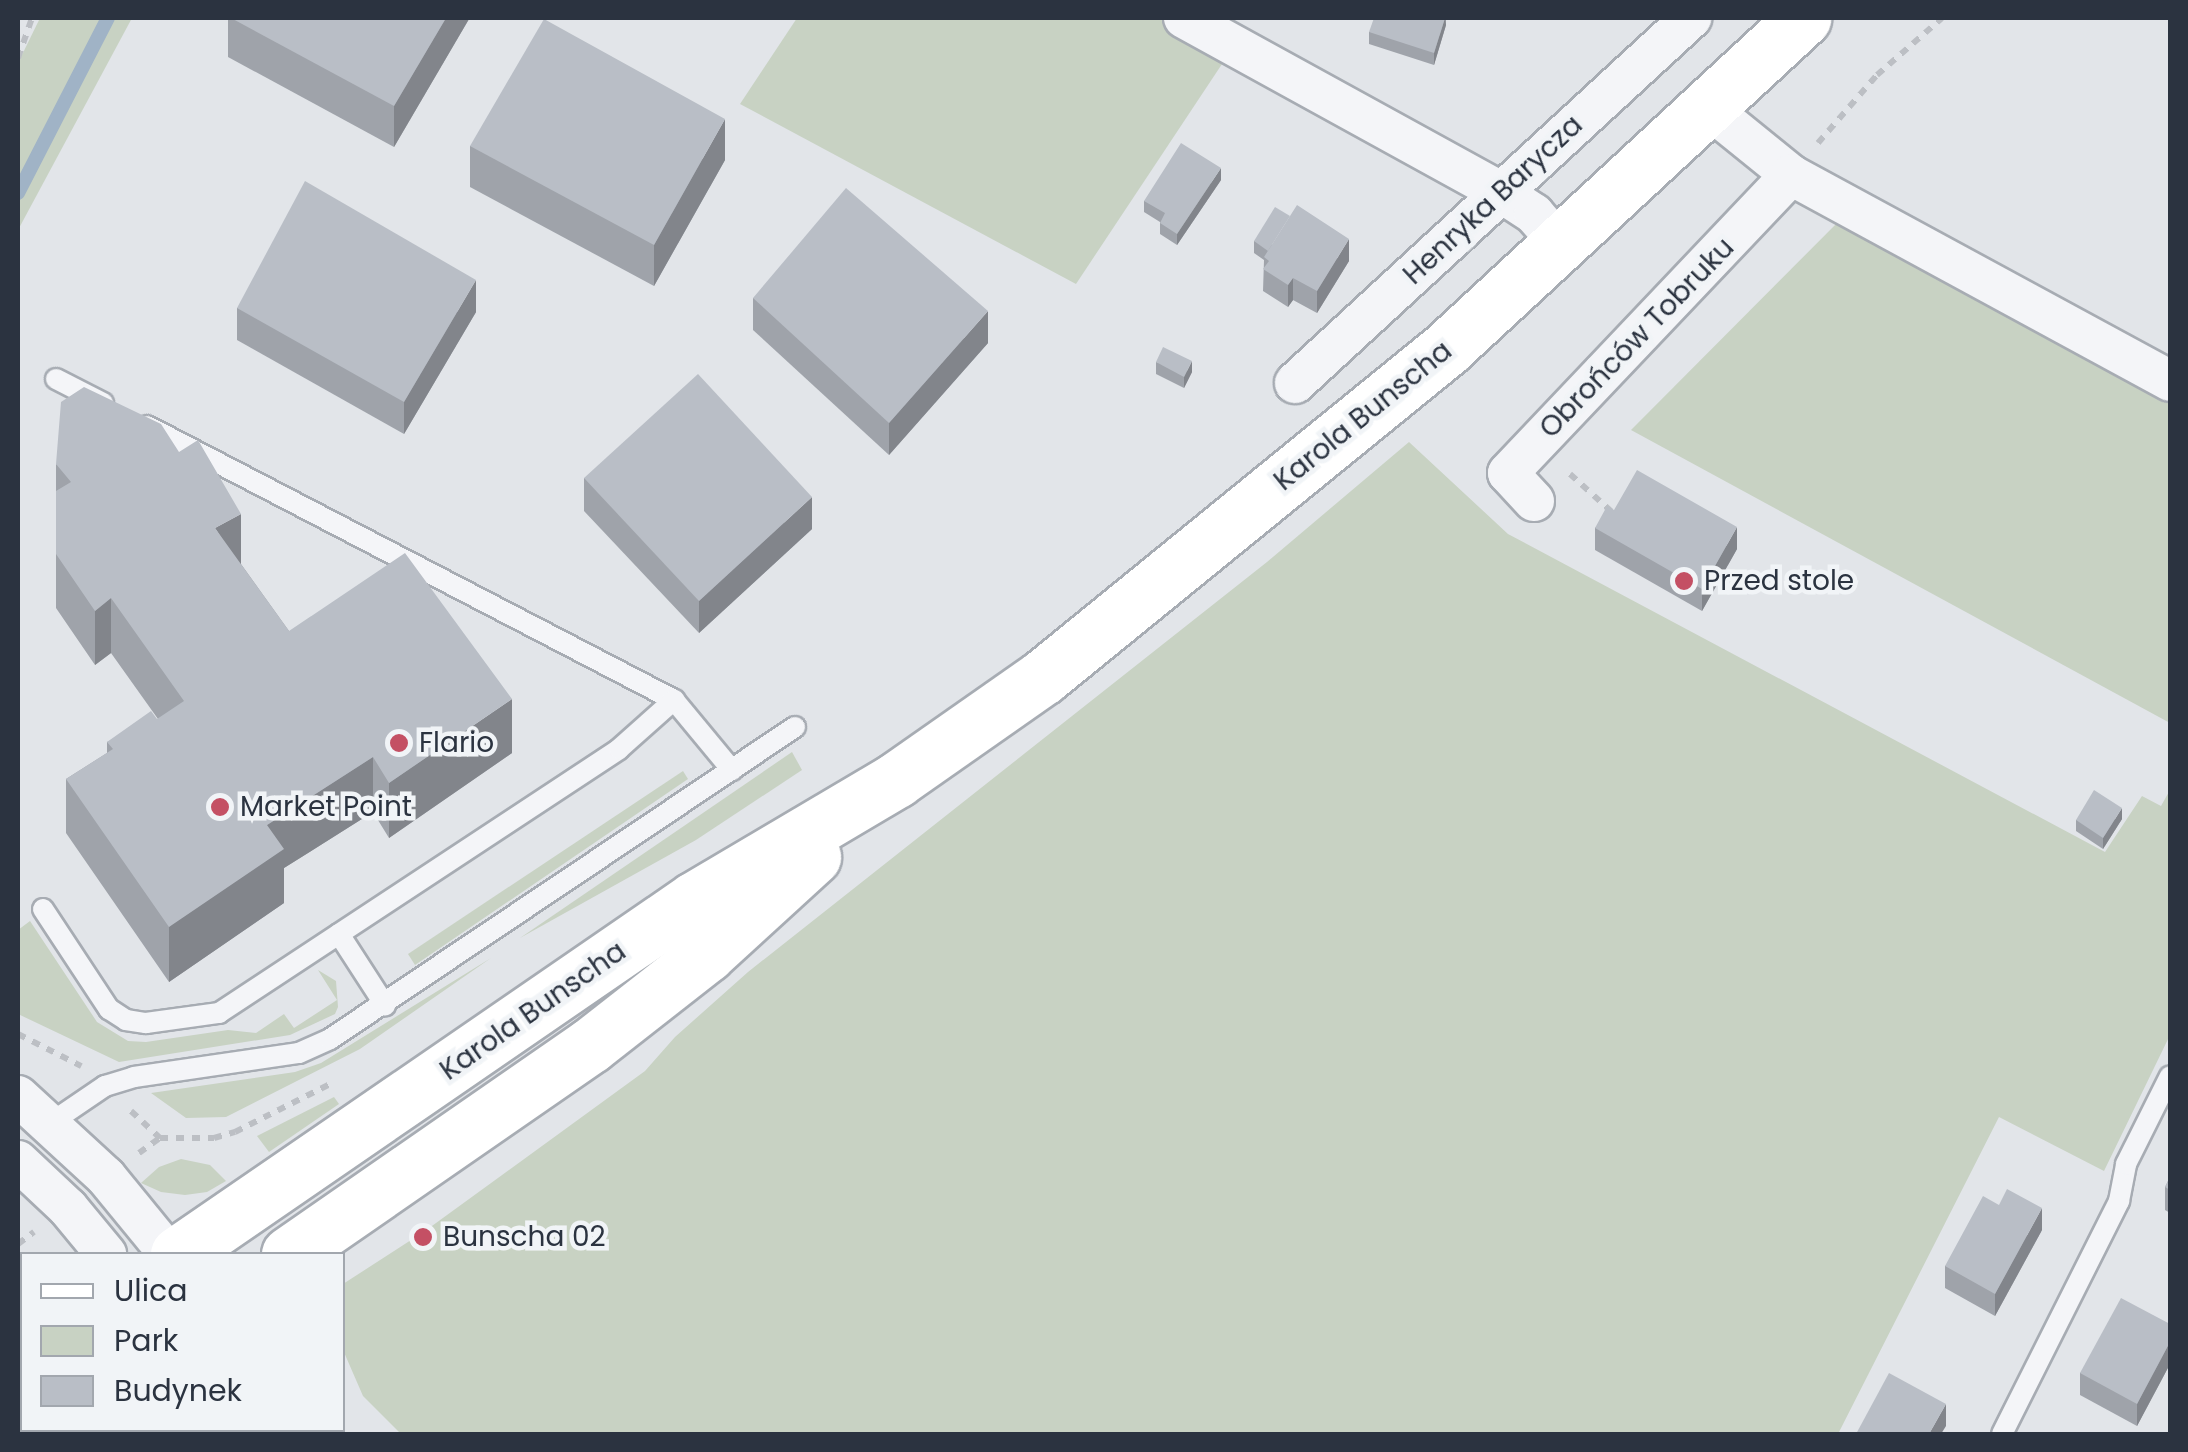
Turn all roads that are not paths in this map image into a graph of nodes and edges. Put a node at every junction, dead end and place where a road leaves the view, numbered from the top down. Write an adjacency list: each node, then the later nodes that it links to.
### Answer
1 (1184, 18): 6 (street)
2 (1691, 18): 6 (street, Henryka Barycza)
3 (1803, 18): 4 (main road, Karola Bunscha)
4 (1707, 107): 5 (street); 7 (main road, Karola Bunscha)
5 (1791, 175): 9 (street); 11 (street, Obrońców Tobruku)
6 (1502, 193): 7 (street); 10 (street, Henryka Barycza)
7 (1562, 245): 15 (main road, Karola Bunscha)
8 (56, 378): 12 (lane)
9 (2170, 381)
10 (1295, 383)
11 (1534, 500)
12 (674, 700): 14 (lane); 17 (lane)
13 (794, 728): 14 (lane)
14 (732, 770): 18 (lane)
15 (896, 780): 25 (main road, Karola Bunscha); 26 (main road, Karola Bunscha)
16 (43, 908): 17 (lane)
17 (339, 934): 18 (lane)
18 (386, 1006): 21 (lane)
19 (2170, 1076): 27 (lane)
20 (18, 1096): 21 (street)
21 (49, 1124): 24 (street)
22 (18, 1161): 23 (street)
23 (104, 1252)
24 (167, 1252)
25 (181, 1252)
26 (292, 1252)
27 (2002, 1434)

